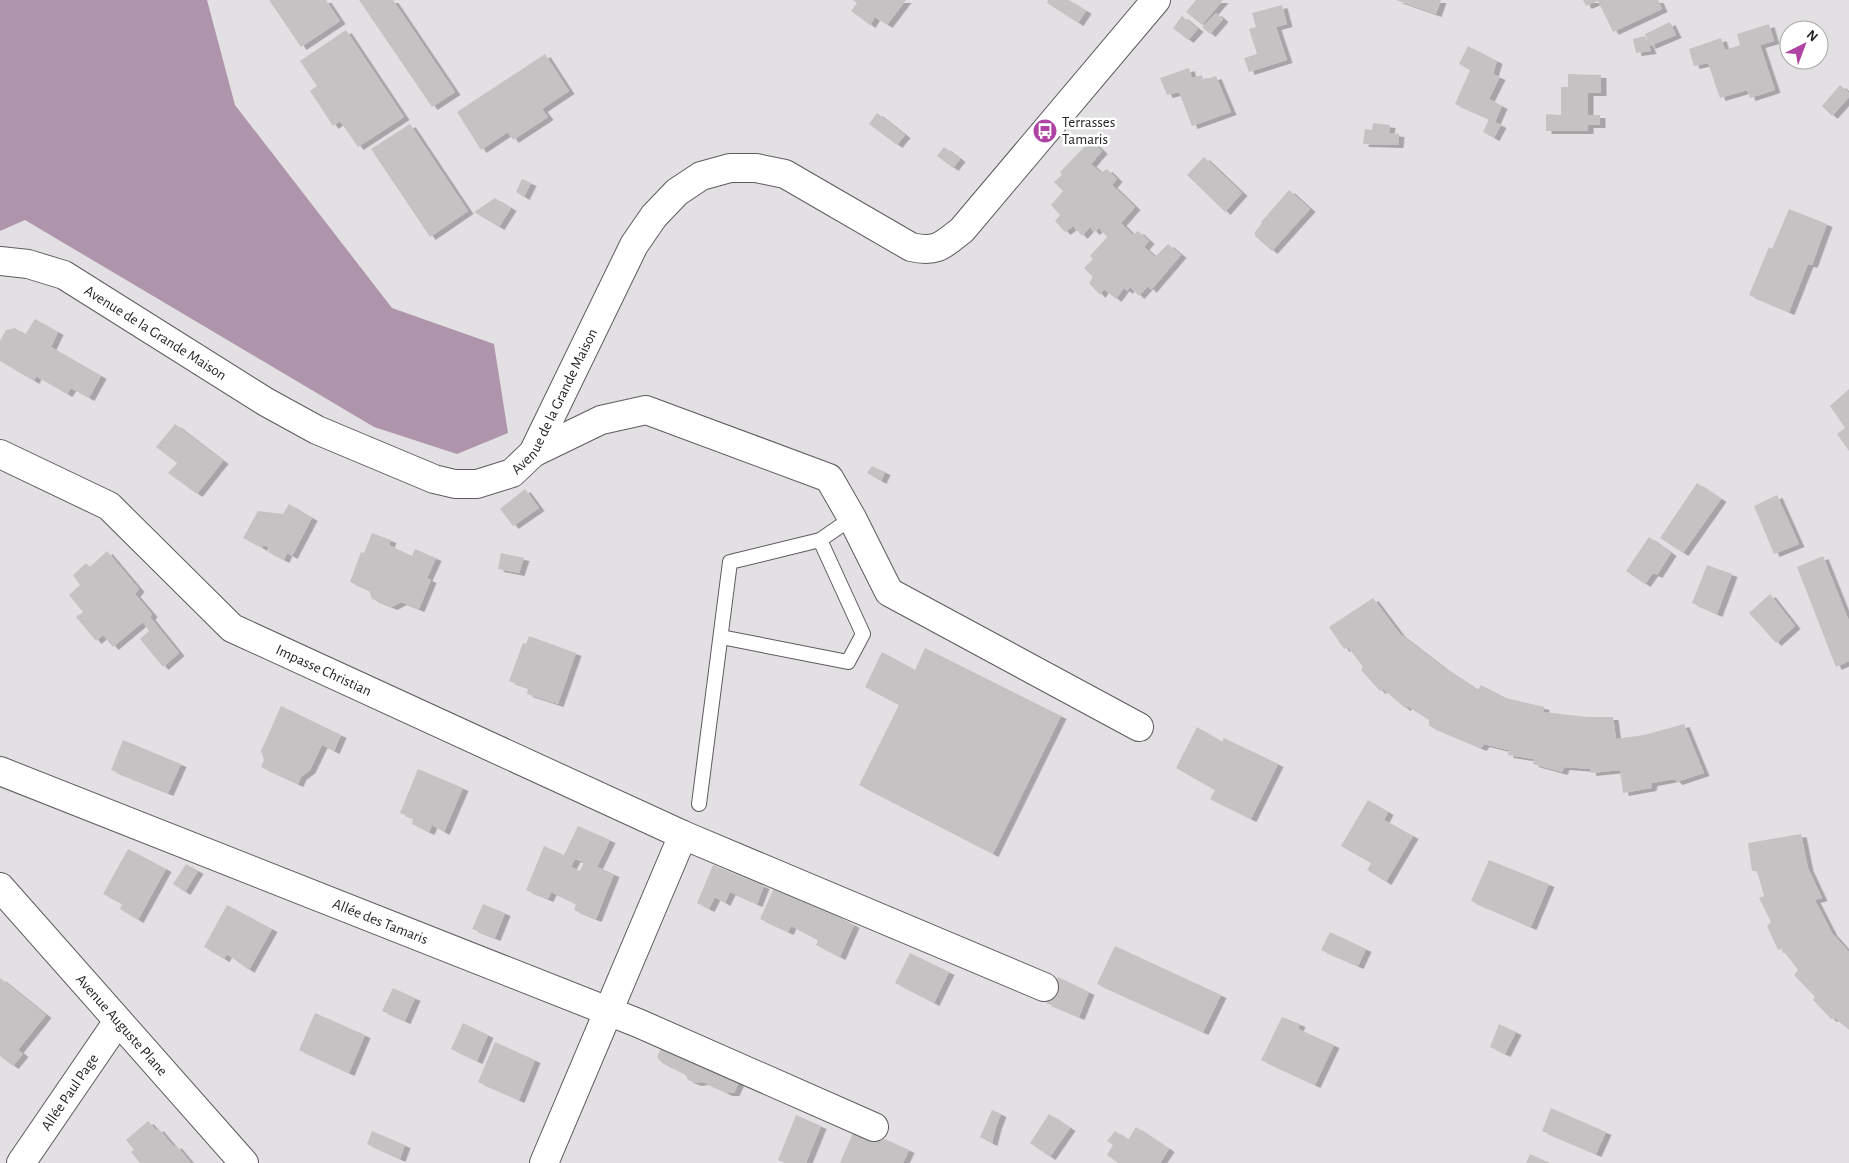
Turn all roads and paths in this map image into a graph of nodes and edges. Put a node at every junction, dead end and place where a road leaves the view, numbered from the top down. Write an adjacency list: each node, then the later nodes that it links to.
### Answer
1 (1156, 0): 3 (street, Avenue de la Grande Maison)
2 (0, 261): 3 (street, Avenue de la Grande Maison)
3 (533, 453): 5 (street)
4 (0, 454): 11 (street, Impasse Christian)
5 (852, 518): 6 (lane); 8 (street)
6 (820, 540): 7 (lane); 7 (lane)
7 (721, 637): 10 (lane)
8 (1138, 727)
9 (0, 772): 14 (street, Allée des Tamaris)
10 (699, 804)
11 (683, 836): 13 (street, Impasse Christian); 14 (street)
12 (0, 887): 15 (street, Avenue Auguste Plane)
13 (1044, 987)
14 (608, 1011): 16 (street, Allée des Tamaris); 19 (street)
15 (118, 1021): 17 (street, Allée Paul Page); 18 (street, Avenue Auguste Plane)
16 (874, 1127)
17 (21, 1163)
18 (244, 1163)
19 (544, 1163)

